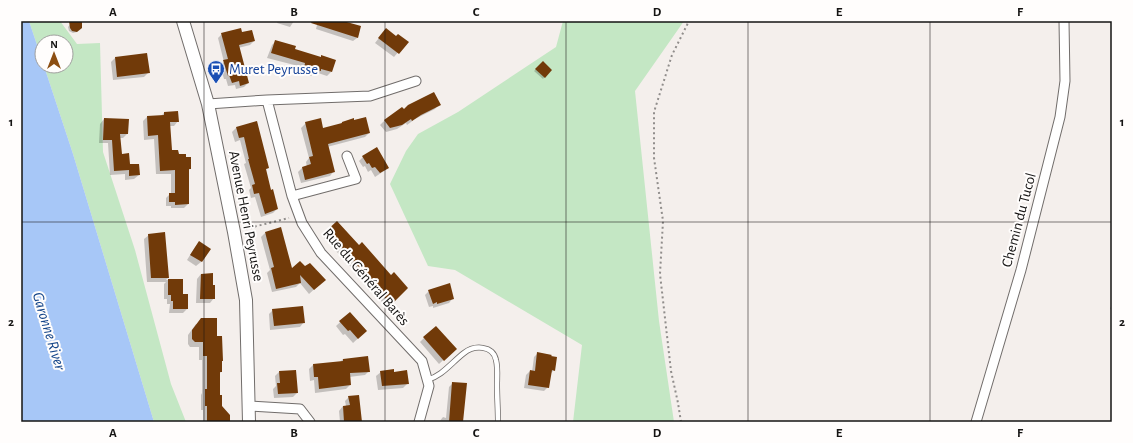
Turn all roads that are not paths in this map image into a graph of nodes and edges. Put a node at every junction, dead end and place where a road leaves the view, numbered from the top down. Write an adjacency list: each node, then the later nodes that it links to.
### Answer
1 (184, 21): 5 (street, Avenue Henri Peyrusse)
2 (1064, 21): 14 (street, Chemin du Tucol)
3 (416, 81): 4 (street)
4 (267, 100): 5 (street); 7 (street, Rue du Général Barès)
5 (208, 104): 9 (street, Avenue Henri Peyrusse)
6 (347, 156): 7 (street)
7 (292, 196): 8 (street, Rue du Général Barès)
8 (427, 380): 12 (street, Rue du Général Barès); 13 (lane)
9 (250, 406): 10 (street, Avenue Henri Peyrusse); 11 (street)
10 (249, 422)
11 (310, 422)
12 (419, 422)
13 (498, 422)
14 (976, 422)

